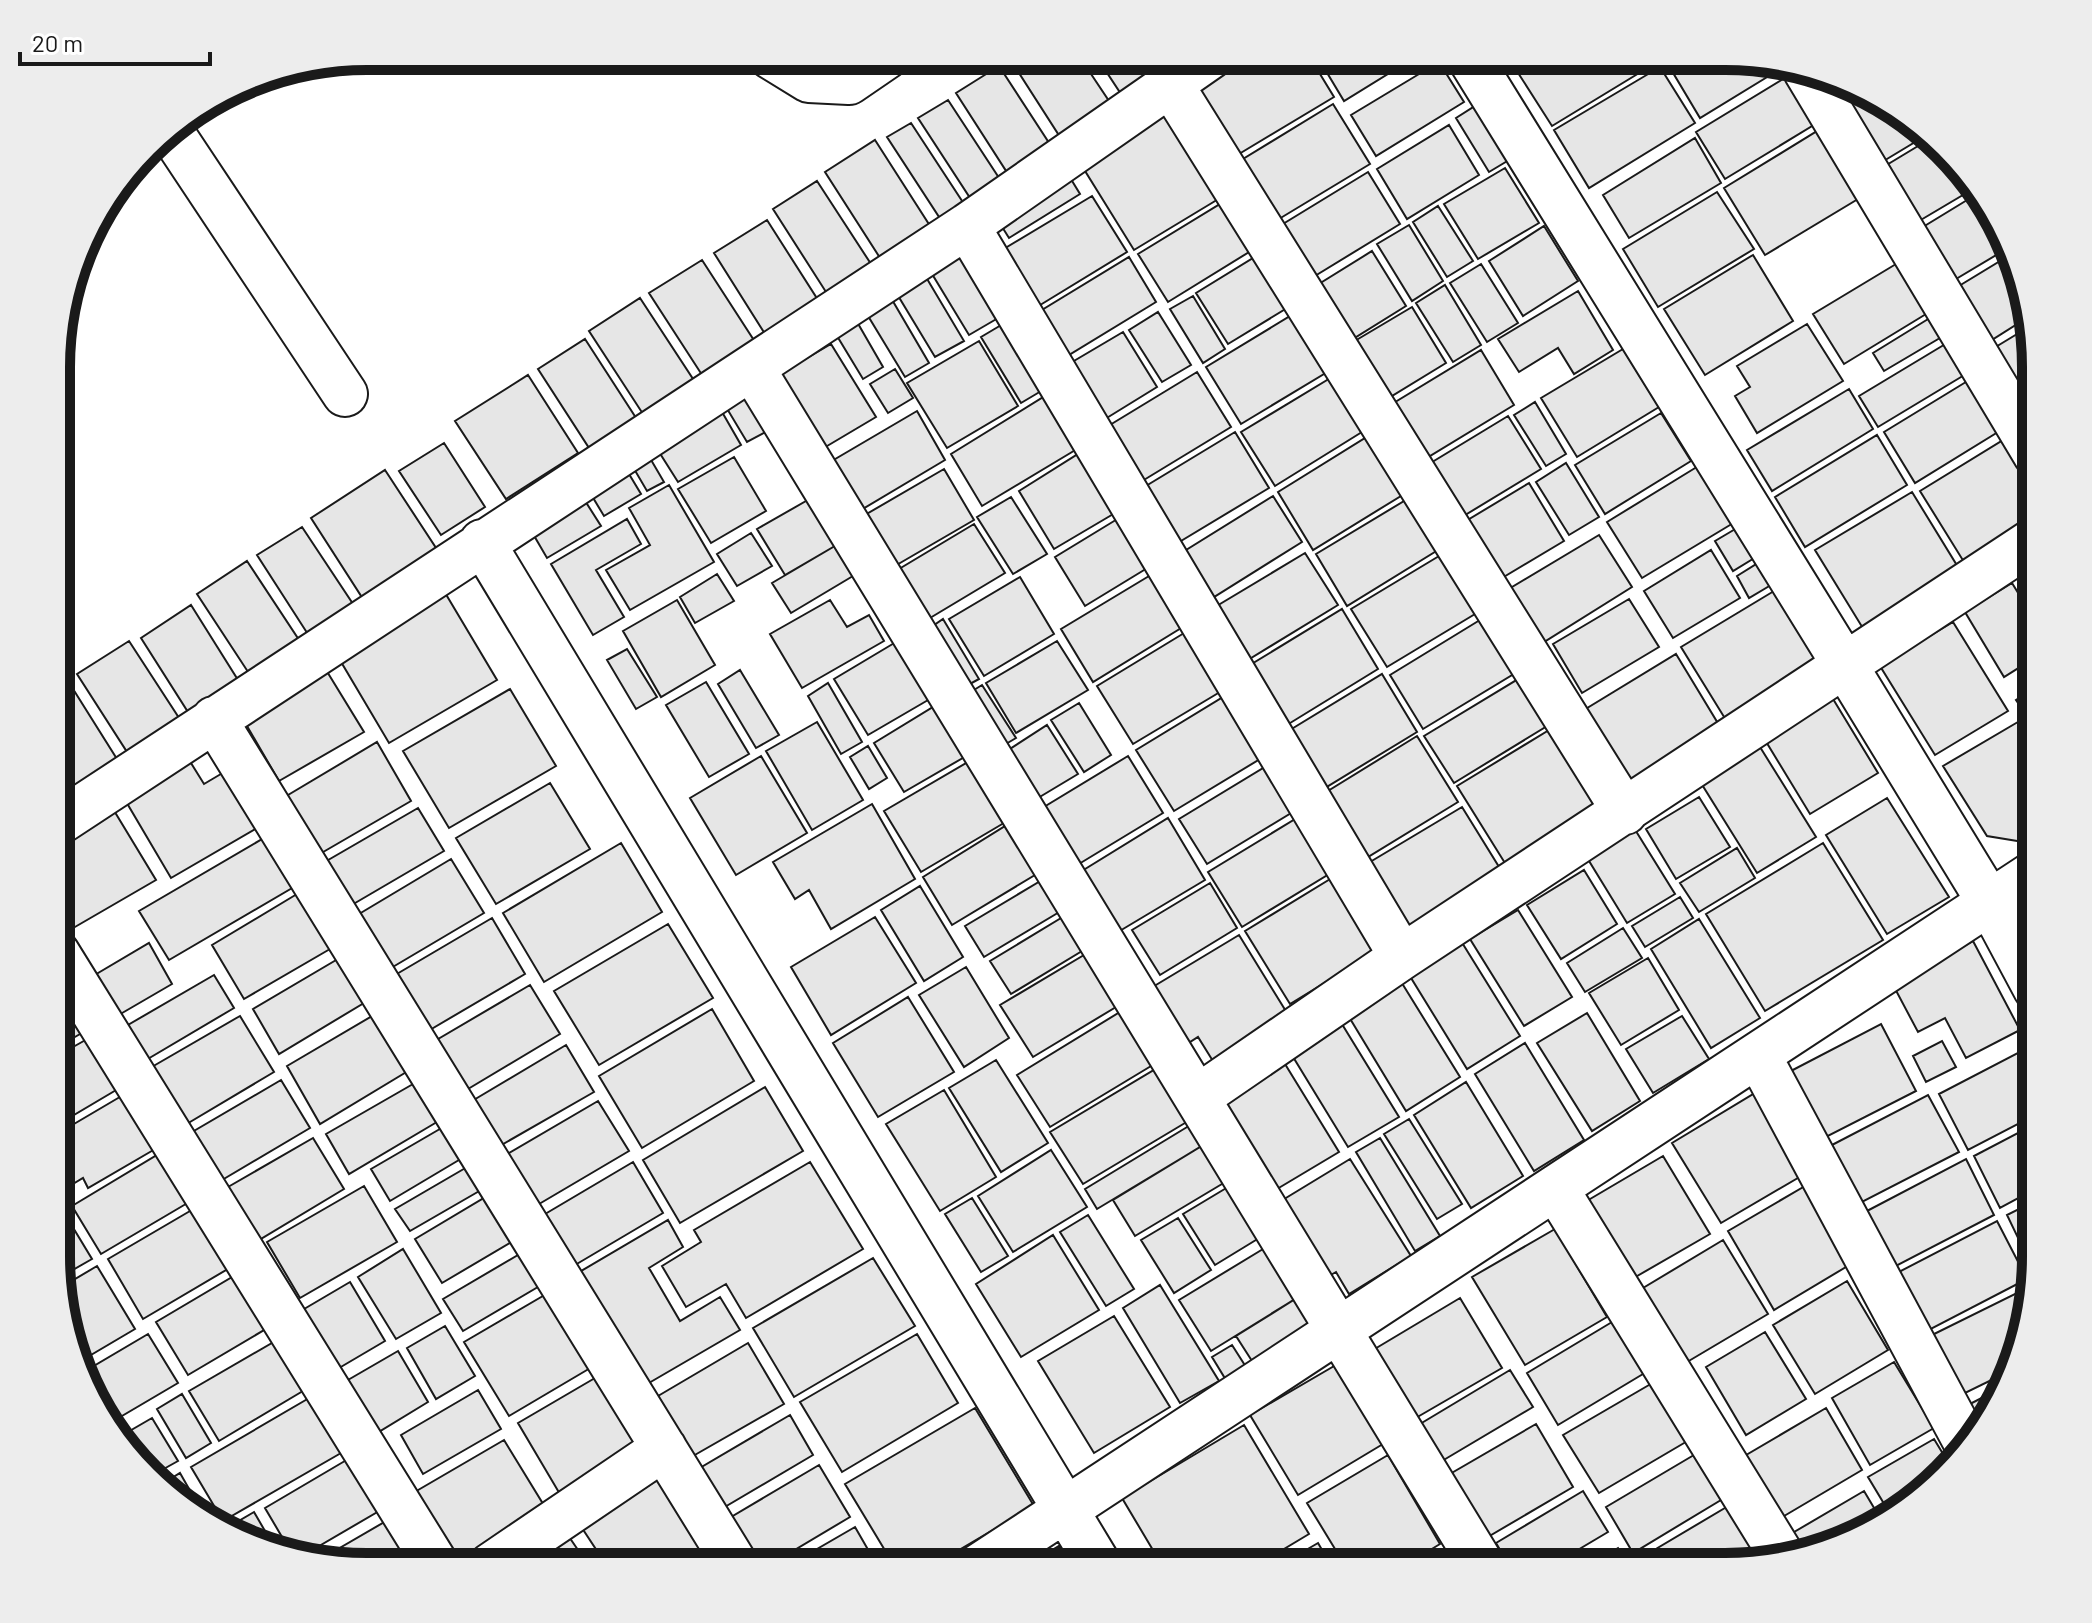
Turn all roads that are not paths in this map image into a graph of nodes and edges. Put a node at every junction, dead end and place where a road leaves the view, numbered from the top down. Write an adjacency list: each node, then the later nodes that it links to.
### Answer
1 (793, 70): 2 (street)
2 (867, 70)
3 (1192, 70): 6 (street)
4 (1477, 70): 14 (street)
5 (1814, 84): 11 (street)
6 (1171, 85): 8 (street); 16 (street)
7 (176, 140): 10 (street)
8 (967, 226): 9 (street); 20 (street)
9 (752, 368): 12 (street); 24 (street)
10 (345, 394)
11 (2022, 432)
12 (482, 542): 15 (street); 29 (street)
13 (2022, 548): 14 (street)
14 (1846, 667): 16 (street); 19 (street)
15 (214, 719): 17 (street); 28 (street)
16 (1625, 812): 20 (street)
17 (70, 815)
18 (2022, 881): 19 (street)
19 (1990, 903): 21 (street); 23 (street)
20 (1402, 957): 24 (street)
21 (2022, 963)
22 (70, 974): 31 (street)
23 (1758, 1055): 25 (street); 27 (street)
24 (1198, 1097): 26 (street)
25 (1556, 1189): 26 (street); 30 (street)
26 (1338, 1329): 29 (street); 36 (street)
27 (1962, 1435)
28 (664, 1448): 32 (street); 33 (street)
29 (1065, 1509): 34 (street); 35 (street)
30 (1777, 1548)
31 (429, 1553)
32 (509, 1553)
33 (728, 1553)
34 (999, 1553)
35 (1092, 1553)
36 (1474, 1553)

